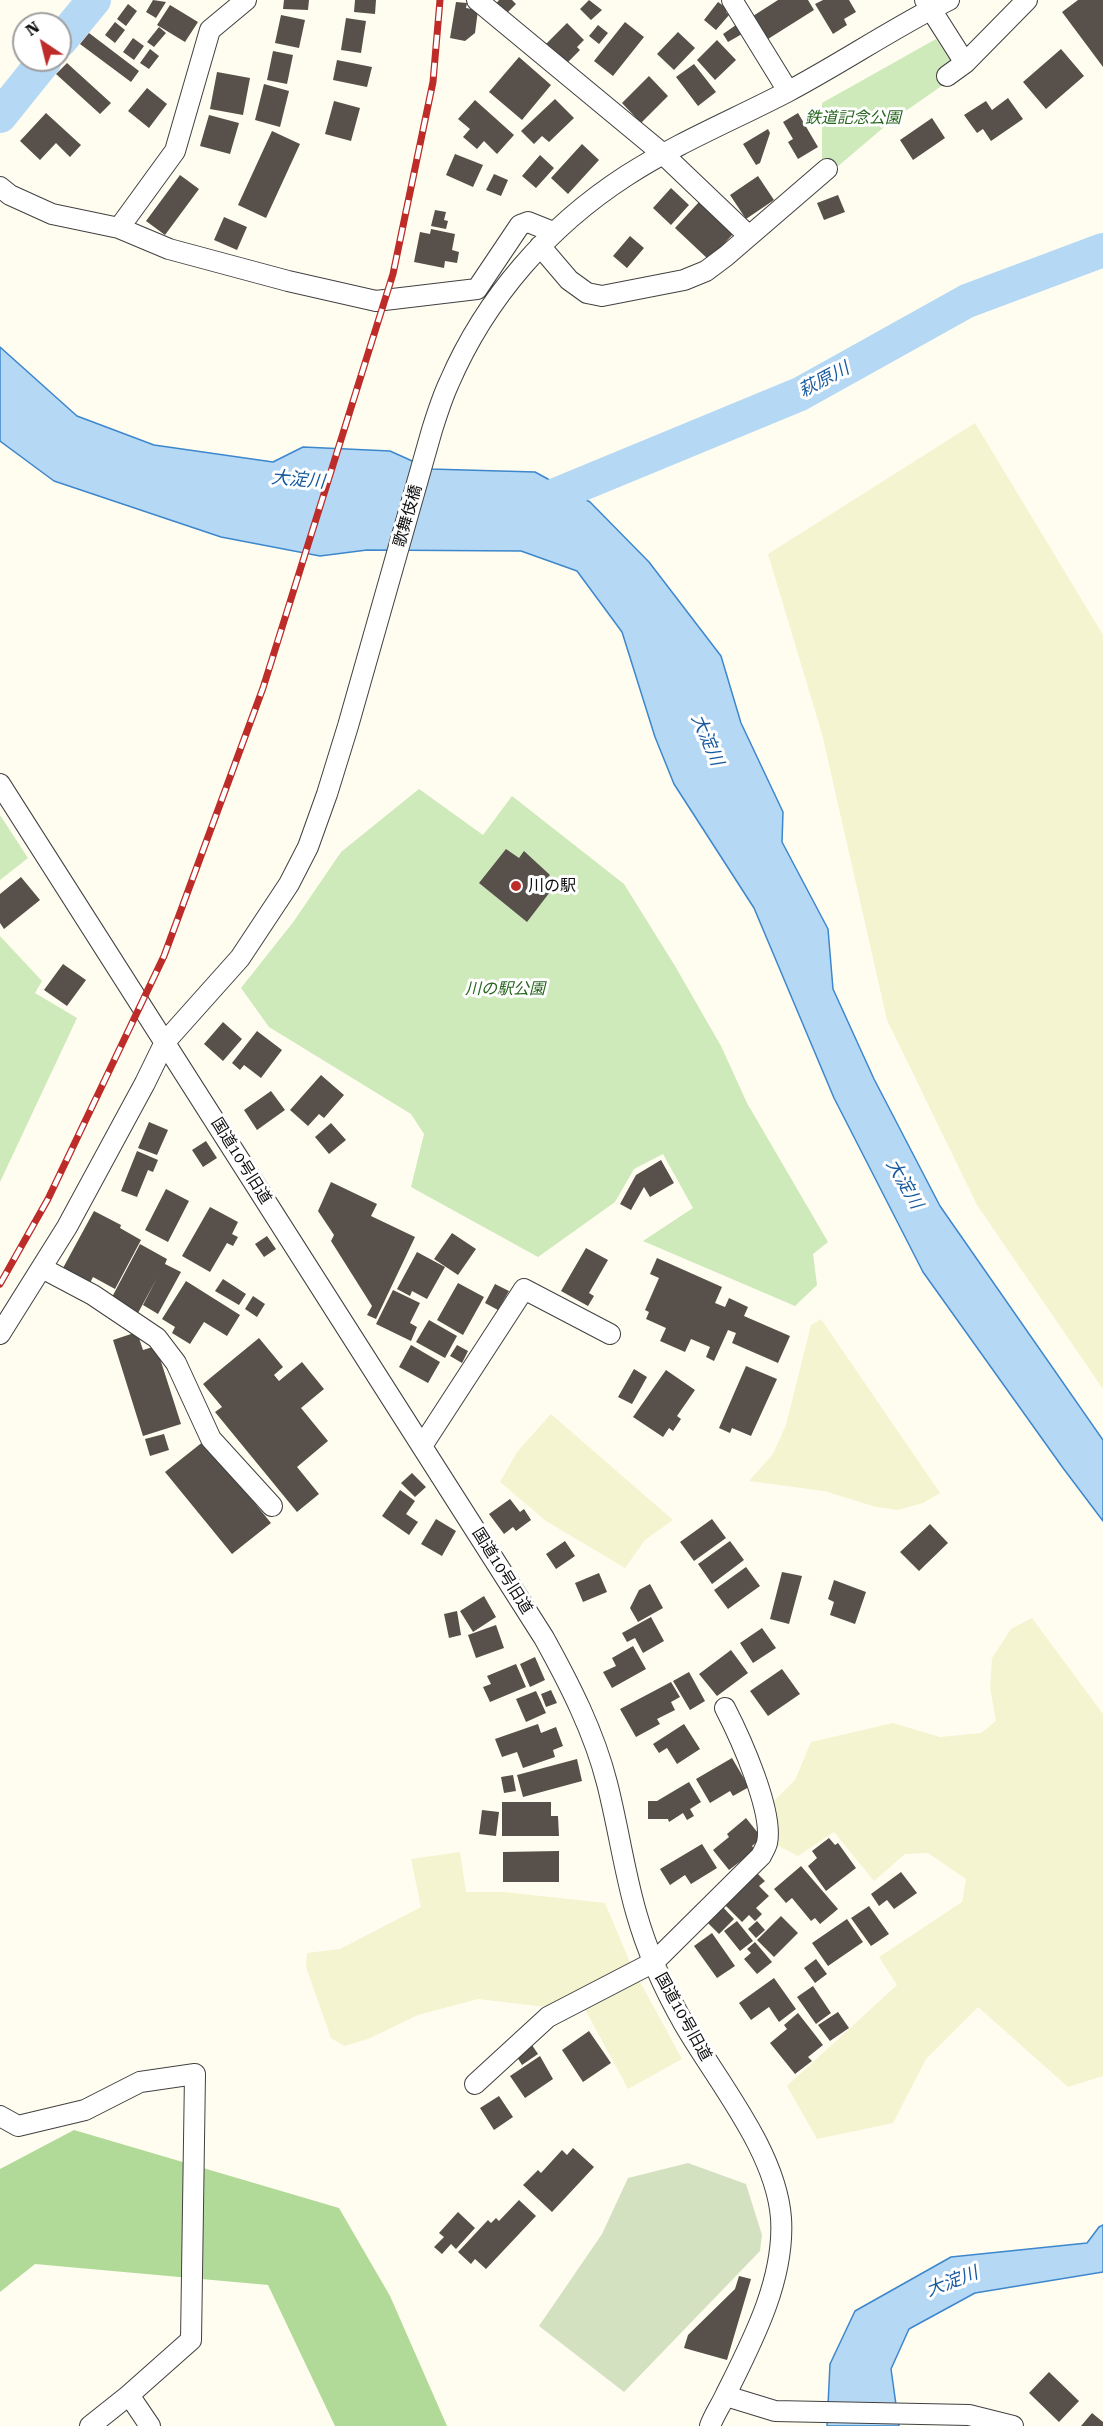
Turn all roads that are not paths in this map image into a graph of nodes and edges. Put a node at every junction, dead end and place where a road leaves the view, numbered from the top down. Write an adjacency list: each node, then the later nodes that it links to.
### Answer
1 (246, 0): 13 (street)
2 (477, 0): 10 (street)
3 (732, 0): 9 (street)
4 (949, 0): 6 (street, 歌舞伎橋)
5 (1027, 0): 7 (street)
6 (927, 5): 7 (street); 9 (street, 歌舞伎橋)
7 (965, 63): 8 (street)
8 (947, 76)
9 (788, 91): 10 (street, 歌舞伎橋)
10 (663, 154): 14 (street); 15 (street, 歌舞伎橋)
11 (827, 169): 14 (street)
12 (0, 187): 13 (street)
13 (119, 228): 15 (street)
14 (749, 236): 15 (street)
15 (546, 239): 17 (street, 歌舞伎橋)
16 (0, 784): 17 (street, 国道10号旧道)
17 (165, 1042): 18 (street, 歌舞伎橋); 21 (street, 国道10号旧道)
18 (42, 1268): 19 (street, 歌舞伎橋); 22 (street)
19 (0, 1334)
20 (610, 1334): 21 (street)
21 (422, 1446): 24 (street, 国道10号旧道)
22 (272, 1506)
23 (725, 1708): 24 (street)
24 (654, 1962): 25 (street); 28 (street, 国道10号旧道)
25 (475, 2084)
26 (0, 2116): 27 (street)
27 (129, 2395): 29 (street); 30 (street)
28 (726, 2396): 31 (street, 国道10号旧道); 32 (street)
29 (90, 2426)
30 (150, 2426)
31 (710, 2426)
32 (1012, 2426)

